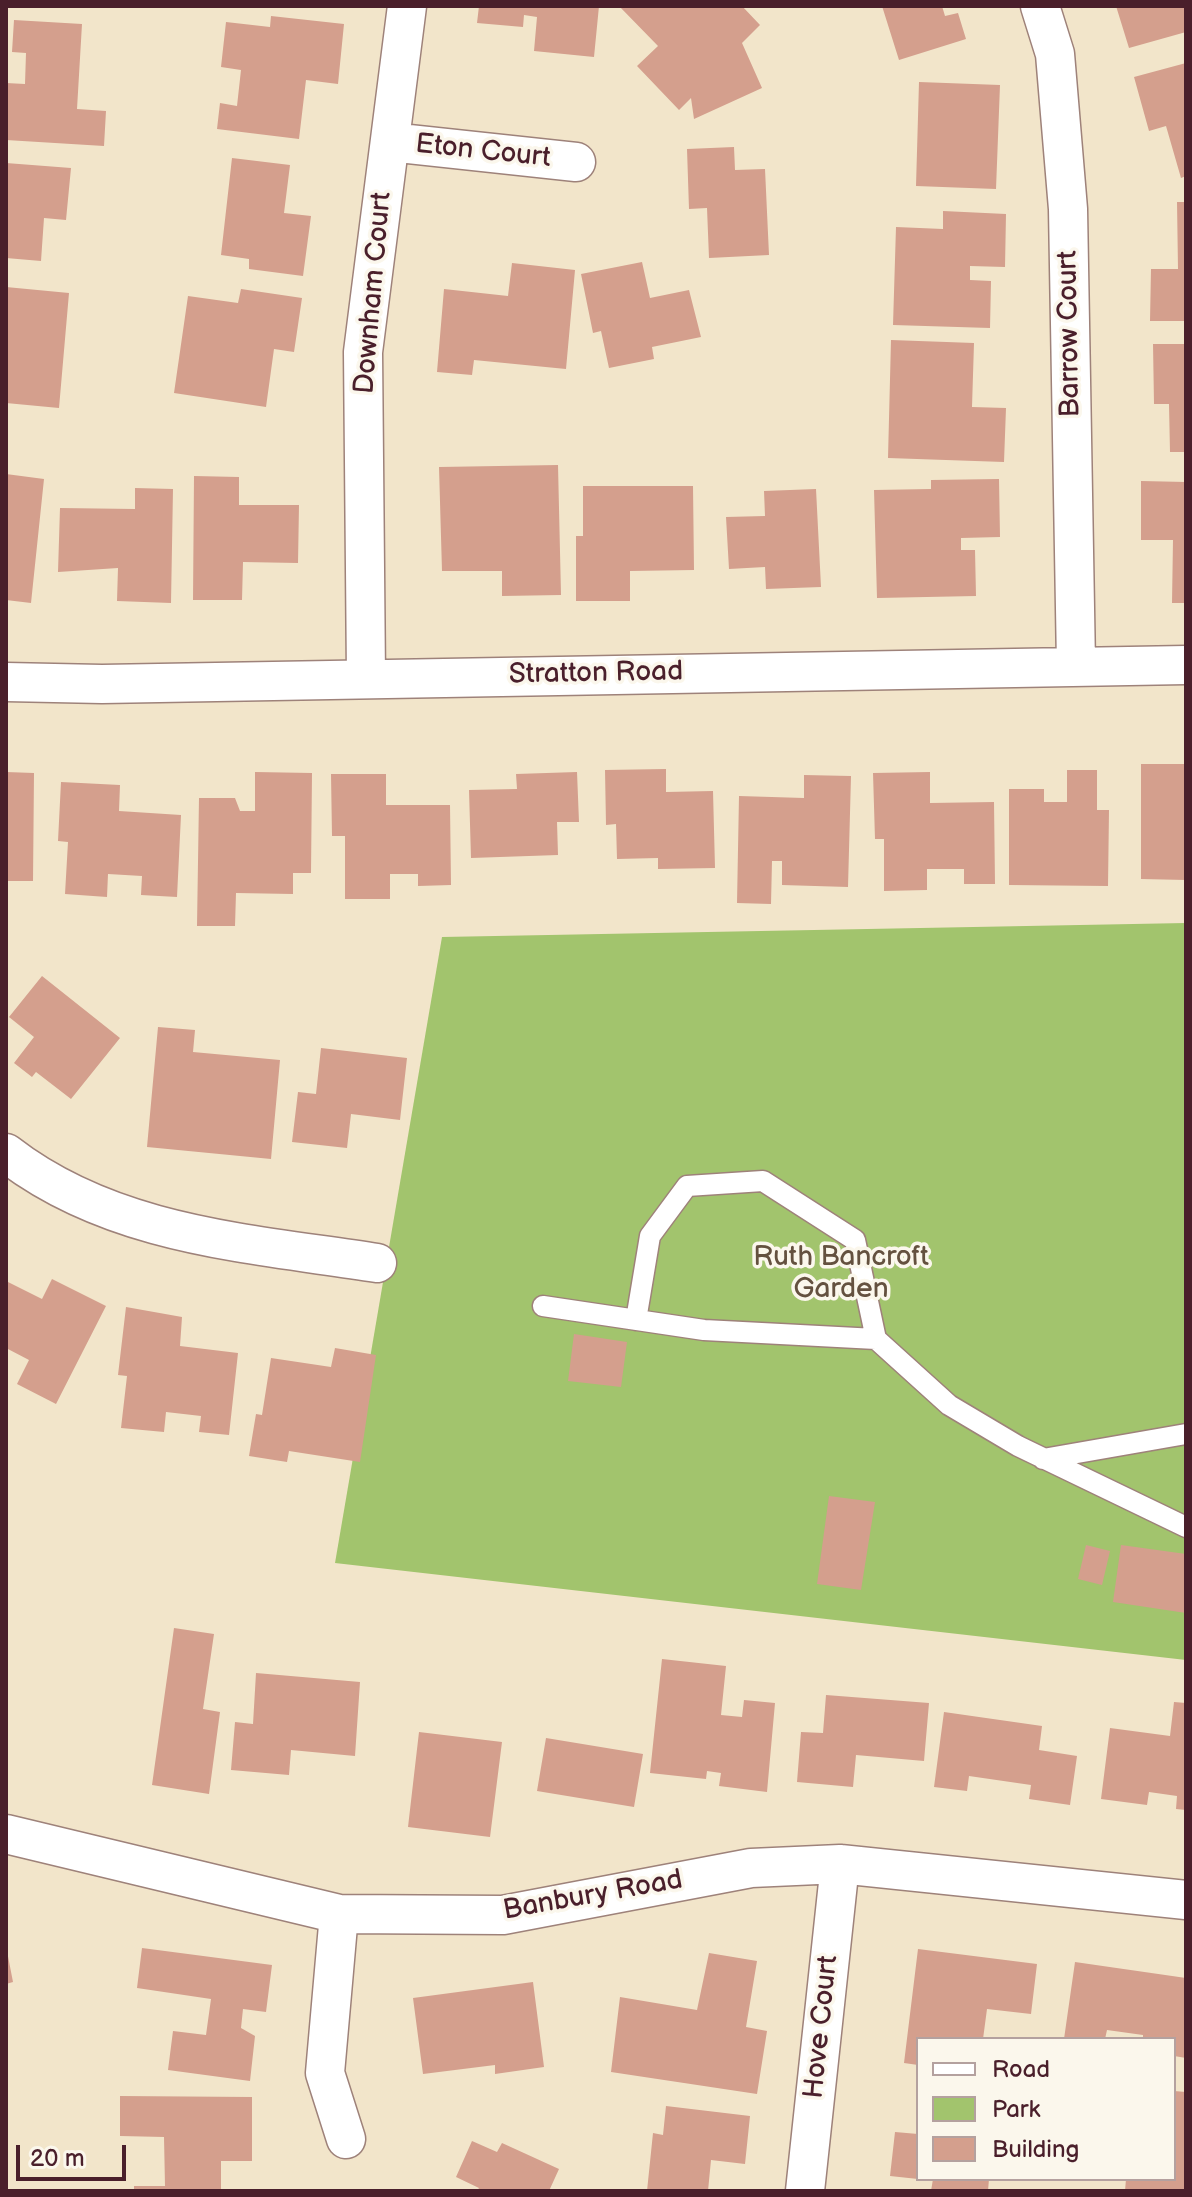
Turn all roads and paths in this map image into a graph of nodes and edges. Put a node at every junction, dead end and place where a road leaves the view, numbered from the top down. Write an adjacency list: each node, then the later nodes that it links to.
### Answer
1 (407, 6): 3 (street, Downham Court)
2 (1040, 6): 5 (street, Barrow Court)
3 (390, 142): 4 (street, Eton Court); 7 (street, Downham Court)
4 (576, 162)
5 (1076, 665): 6 (street, Stratton Road); 7 (street, Stratton Road)
6 (1186, 665)
7 (366, 678): 8 (street, Stratton Road)
8 (6, 682)
9 (6, 1153): 10 (street)
10 (377, 1263)
11 (543, 1306): 12 (lane)
12 (636, 1320): 13 (lane); 13 (lane)
13 (876, 1339): 15 (lane)
14 (1186, 1434): 15 (lane)
15 (1043, 1459): 16 (lane)
16 (1186, 1527)
17 (6, 1834): 20 (street, Banbury Road)
18 (840, 1864): 19 (street, Banbury Road); 20 (street, Banbury Road); 22 (street, Hove Court)
19 (1186, 1900)
20 (339, 1914): 21 (street)
21 (346, 2139)
22 (805, 2191)

